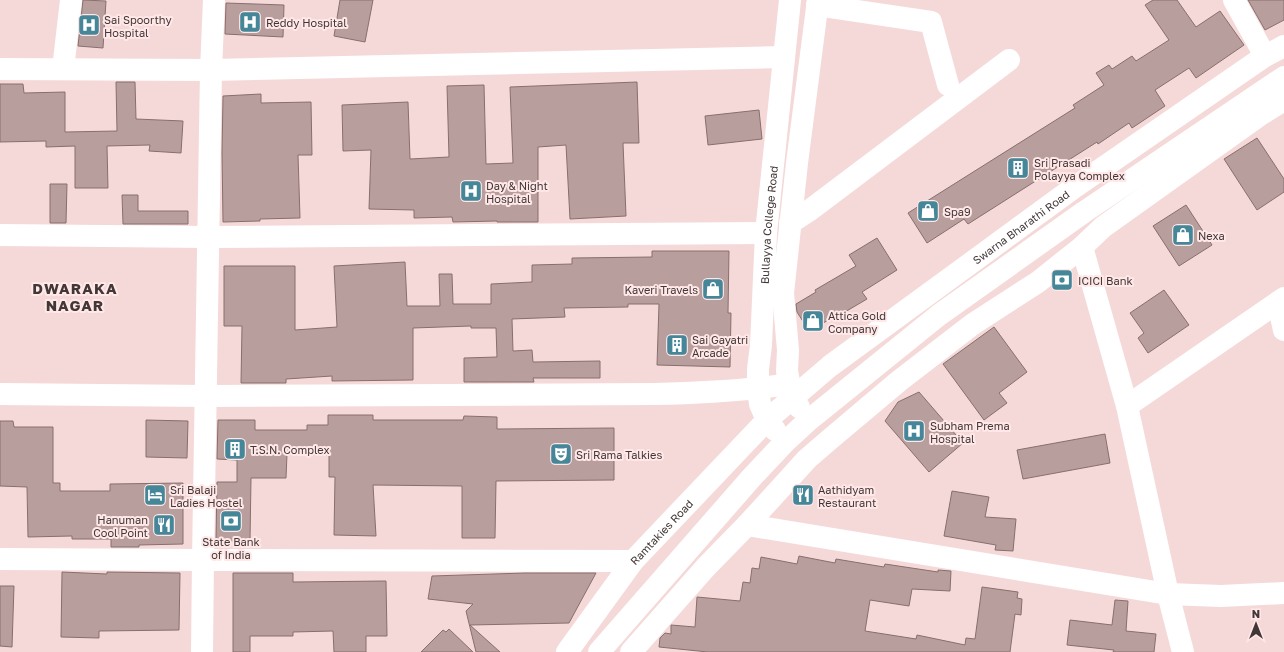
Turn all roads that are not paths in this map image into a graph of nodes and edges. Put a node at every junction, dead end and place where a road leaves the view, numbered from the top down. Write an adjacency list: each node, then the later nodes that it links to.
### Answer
1 (71, 0): 11 (street)
2 (214, 0): 12 (street)
3 (790, 0): 8 (street, Bullayya College Road)
4 (1234, 0): 7 (street)
5 (818, 3): 14 (street); 16 (street, Bullayya College Road)
6 (1284, 46): 7 (street, Swarna Bharathi Road)
7 (1265, 56): 24 (street, Swarna Bharathi Road)
8 (784, 57): 12 (street); 17 (street, Bullayya College Road)
9 (1009, 60): 16 (street)
10 (0, 69): 11 (street)
11 (63, 69): 12 (street)
12 (211, 70): 19 (street)
13 (1284, 76): 29 (street)
14 (948, 85)
15 (1284, 100): 20 (street)
16 (790, 223): 24 (street, Bullayya College Road)
17 (766, 233): 19 (street); 23 (street, Bullayya College Road)
18 (0, 235): 19 (street)
19 (209, 237): 26 (street)
20 (1082, 247): 27 (street); 31 (street)
21 (1281, 300): 22 (street); 27 (street)
22 (1284, 330)
23 (758, 389): 24 (street); 26 (street); 28 (street, Bullayya College Road)
24 (790, 392): 28 (street, Swarna Bharathi Road); 29 (street)
25 (0, 394): 26 (street)
26 (205, 396): 33 (street)
27 (1127, 406): 36 (street)
28 (767, 420): 30 (street, Bullayya College Road); 34 (street, Ramtakies Road)
29 (809, 420): 30 (street)
30 (785, 442): 39 (street)
31 (746, 525): 36 (street); 40 (street)
32 (0, 560): 33 (street)
33 (203, 560): 34 (street); 37 (street)
34 (633, 561): 38 (street, Ramtakies Road)
35 (1284, 593): 36 (street)
36 (1168, 594): 41 (street)
37 (202, 652)
38 (567, 652)
39 (599, 652)
40 (631, 652)
41 (1183, 652)

